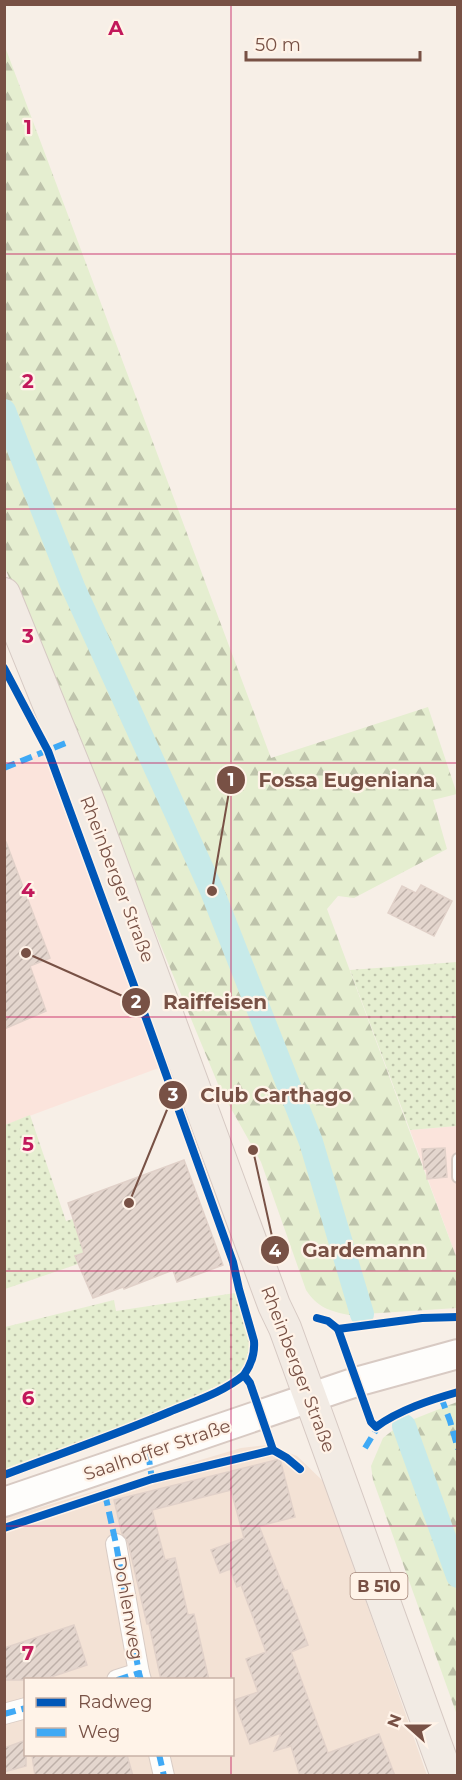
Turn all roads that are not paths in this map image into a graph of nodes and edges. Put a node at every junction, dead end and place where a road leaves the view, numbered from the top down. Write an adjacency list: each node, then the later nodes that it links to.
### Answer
1 (4, 594): 5 (main road, Rheinberger Straße / B 510)
2 (458, 1159): 3 (lane)
3 (458, 1177)
4 (458, 1354): 5 (main road, Saalhoffer Straße)
5 (310, 1397): 6 (main road, Saalhoffer Straße); 13 (main road, Rheinberger Straße / B 510)
6 (4, 1502)
7 (116, 1544): 8 (street, Dohlenweg)
8 (140, 1676)
9 (24, 1709): 10 (street)
10 (4, 1714)
11 (159, 1756): 12 (street)
12 (164, 1776)
13 (447, 1776)

